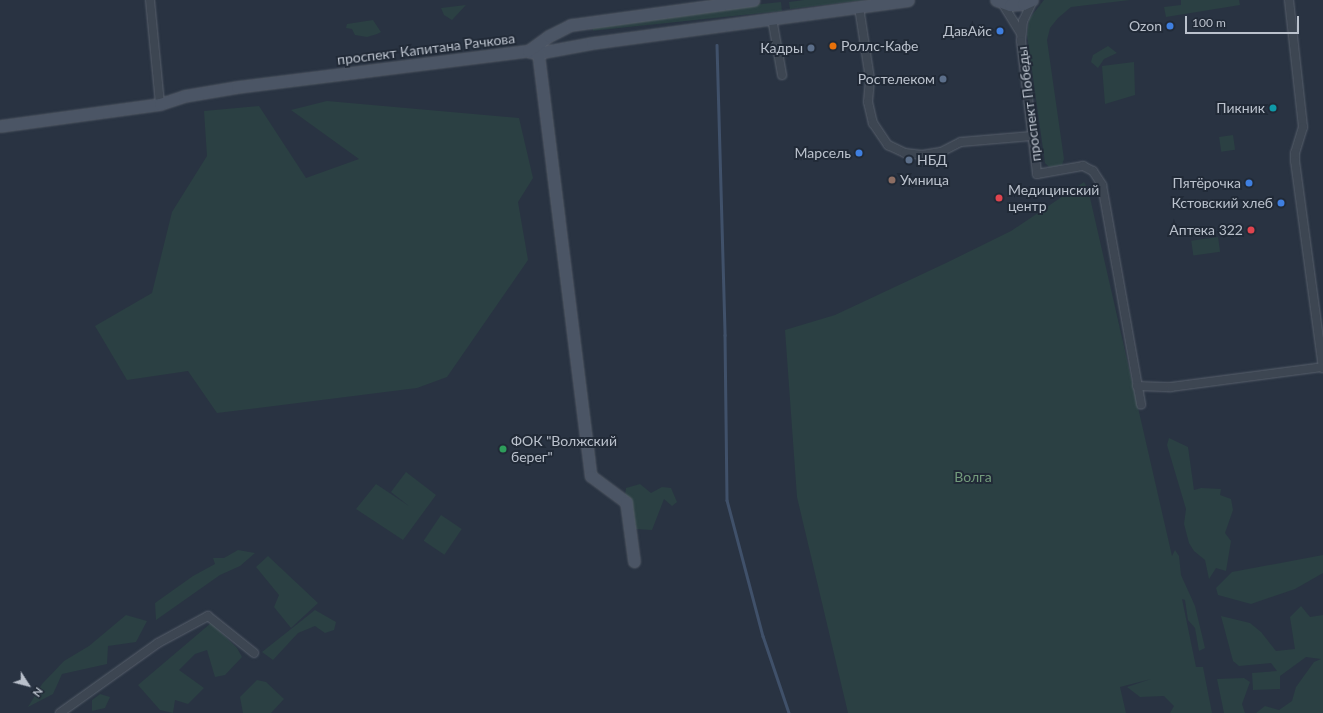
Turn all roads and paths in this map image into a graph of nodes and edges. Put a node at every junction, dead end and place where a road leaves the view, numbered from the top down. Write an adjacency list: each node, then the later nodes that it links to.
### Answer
1 (150, 0): 14 (street)
2 (753, 0): 9 (street, проспект Капитана Рачкова)
3 (908, 0): 7 (street)
4 (1032, 0): 6 (street); 10 (street)
5 (1289, 0): 17 (street)
6 (999, 2): 10 (street)
7 (859, 6): 8 (street); 16 (street)
8 (772, 18): 11 (street); 13 (street)
9 (571, 25): 11 (street); 12 (street, проспект Капитана Рачкова)
10 (1021, 34): 16 (street, проспект Победы)
11 (576, 46): 12 (street)
12 (533, 52): 14 (street, проспект Капитана Рачкова); 20 (street)
13 (782, 75)
14 (160, 104): 15 (street, проспект Капитана Рачкова)
15 (0, 126)
16 (1032, 136): 18 (street, проспект Победы)
17 (1322, 368): 18 (street)
18 (1137, 386): 19 (street)
19 (1140, 405)
20 (634, 561)
21 (254, 653): 22 (street)
22 (60, 713)

